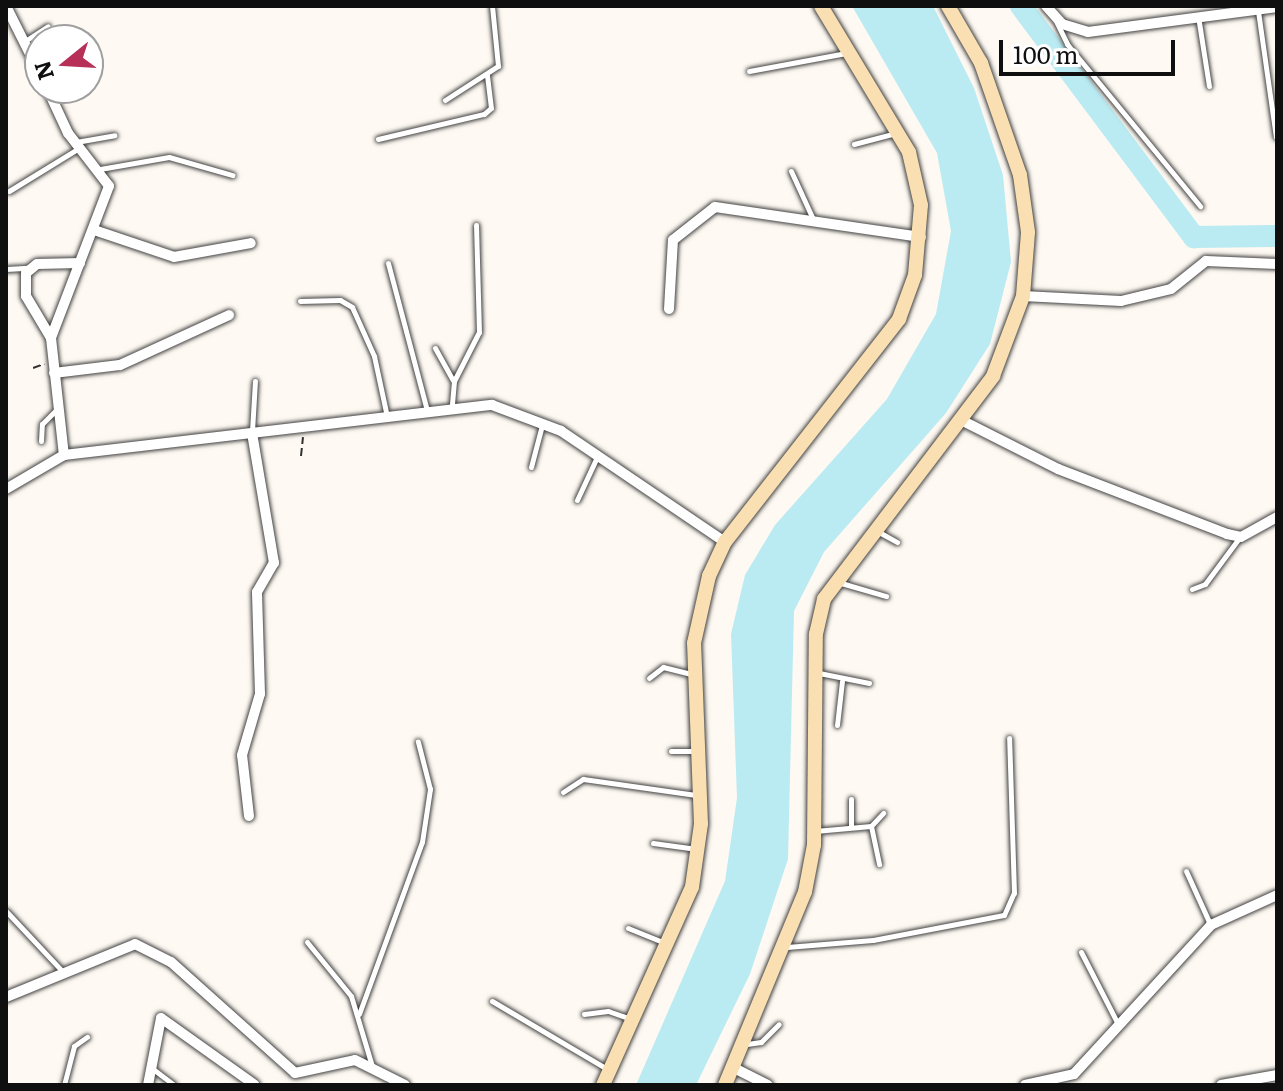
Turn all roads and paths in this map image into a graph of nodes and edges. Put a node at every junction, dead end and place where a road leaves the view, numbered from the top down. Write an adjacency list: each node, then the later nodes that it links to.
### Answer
1 (6, 6): 10 (street)
2 (492, 6): 13 (lane)
3 (821, 6): 11 (street)
4 (948, 6): 38 (street)
5 (1046, 6): 9 (street)
6 (1277, 7): 7 (street)
7 (1257, 8): 8 (street); 19 (lane)
8 (1203, 11): 9 (street); 14 (lane)
9 (1056, 17): 27 (lane)
10 (24, 42)
11 (849, 52): 12 (lane); 17 (street)
12 (749, 71)
13 (487, 75): 15 (lane); 20 (lane)
14 (1209, 86)
15 (445, 100)
16 (55, 104): 22 (street)
17 (897, 133): 21 (lane); 31 (street)
18 (114, 135): 22 (lane)
19 (1276, 137)
20 (378, 139)
21 (854, 144)
22 (77, 145): 23 (street); 26 (lane)
23 (100, 169): 25 (lane); 30 (street)
24 (791, 171): 28 (lane)
25 (232, 175)
26 (9, 191)
27 (1200, 206)
28 (813, 219): 31 (street); 40 (street)
29 (476, 225): 46 (lane)
30 (94, 230): 32 (street); 33 (street)
31 (921, 237): 63 (street)
32 (251, 243)
33 (80, 263): 36 (street); 42 (street)
34 (388, 263): 48 (lane)
35 (1277, 264): 38 (street)
36 (29, 268): 37 (lane); 42 (street)
37 (6, 269)
38 (1023, 296): 51 (street)
39 (300, 301): 50 (lane)
40 (669, 309)
41 (229, 315): 44 (street)
42 (51, 338): 44 (street)
43 (435, 348): 46 (lane)
44 (54, 373): 49 (street)
45 (255, 381): 53 (lane)
46 (454, 381): 47 (lane)
47 (452, 404): 48 (street); 52 (street)
48 (426, 407): 50 (street)
49 (59, 408): 54 (lane); 55 (street)
50 (386, 412): 53 (street)
51 (963, 421): 61 (street); 62 (street)
52 (543, 422): 56 (street); 57 (lane)
53 (252, 433): 55 (street); 82 (street)
54 (41, 441)
55 (64, 455): 58 (street)
56 (598, 456): 59 (lane); 63 (street)
57 (531, 467)
58 (6, 489)
59 (577, 500)
60 (1277, 517): 62 (street)
61 (871, 530): 64 (lane); 65 (street)
62 (1241, 537): 66 (lane)
63 (725, 542): 69 (street)
64 (897, 542)
65 (833, 582): 67 (lane); 68 (street)
66 (1192, 589)
67 (886, 596)
68 (814, 671): 71 (lane); 85 (street)
69 (695, 674): 70 (lane); 77 (street)
70 (649, 678)
71 (842, 681): 72 (lane); 73 (lane)
72 (869, 683)
73 (837, 725)
74 (1009, 738): 96 (lane)
75 (418, 742): 101 (lane)
76 (671, 751): 77 (lane)
77 (699, 751): 79 (street)
78 (563, 792): 79 (lane)
79 (701, 795): 87 (street)
80 (851, 799): 83 (lane)
81 (883, 813): 84 (lane)
82 (249, 816)
83 (851, 826): 84 (lane); 85 (lane)
84 (871, 826): 88 (lane)
85 (814, 831): 96 (street)
86 (653, 843): 87 (lane)
87 (698, 849): 95 (street)
88 (879, 864)
89 (1186, 871): 92 (lane)
90 (1277, 895): 92 (street)
91 (6, 911): 98 (lane)
92 (1211, 925): 105 (street)
93 (628, 928): 95 (lane)
94 (307, 942): 101 (lane)
95 (668, 944): 103 (street)
96 (786, 947): 107 (street)
97 (1081, 952): 105 (lane)
98 (64, 972): 99 (street); 108 (street)
99 (6, 997)
100 (492, 1001): 111 (lane)
101 (359, 1014): 108 (lane)
102 (584, 1014): 103 (lane)
103 (632, 1019): 111 (street)
104 (779, 1024): 107 (lane)
105 (1118, 1025): 121 (street)
106 (87, 1037): 113 (lane)
107 (742, 1044): 110 (street)
108 (372, 1066): 117 (street)
109 (150, 1067): 114 (street); 115 (lane); 116 (street)
110 (732, 1067): 119 (street); 120 (street)
111 (608, 1069): 118 (street)
112 (1277, 1075): 122 (street)
113 (64, 1085)
114 (148, 1085)
115 (174, 1085)
116 (255, 1085)
117 (405, 1085)
118 (603, 1085)
119 (725, 1085)
120 (768, 1085)
121 (1025, 1085)
122 (1221, 1085)

